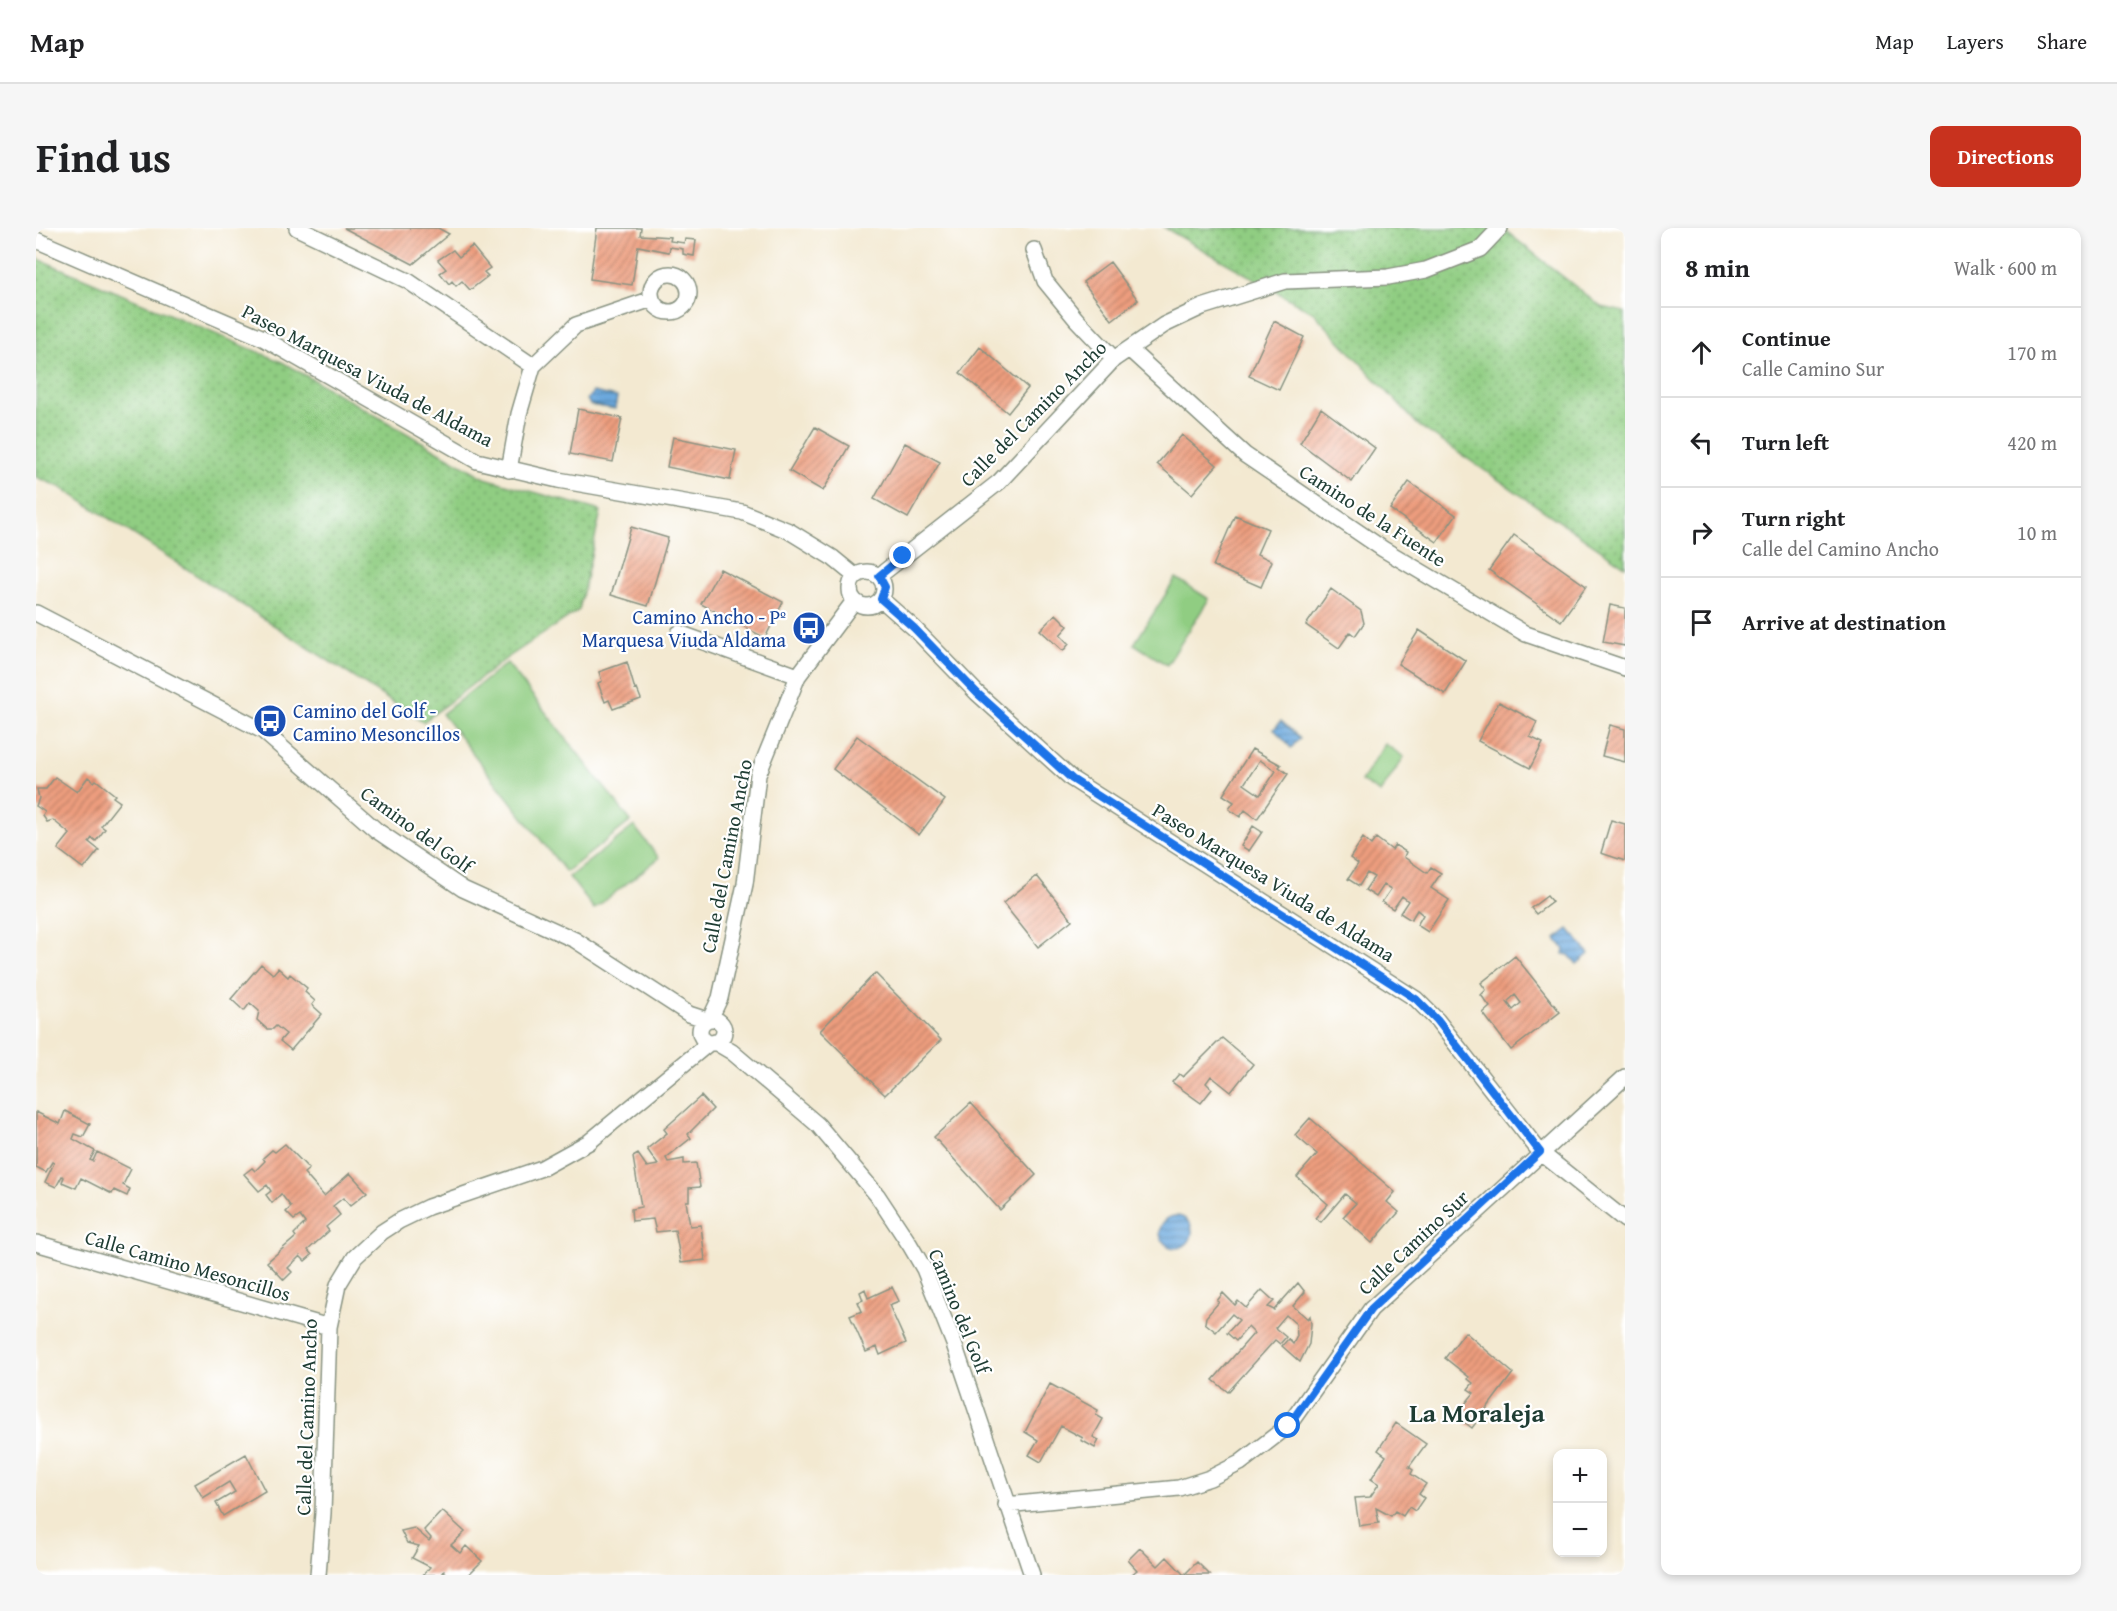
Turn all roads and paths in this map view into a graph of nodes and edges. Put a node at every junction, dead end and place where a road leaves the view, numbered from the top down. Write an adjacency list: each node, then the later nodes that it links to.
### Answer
1 (297, 228): 8 (street)
2 (1500, 228): 6 (street, Calle del Camino Ancho)
3 (36, 240): 9 (street, Paseo Marquesa Viuda de Aldama)
4 (1034, 250): 7 (street)
5 (652, 299): 8 (street)
6 (1129, 349): 7 (street, Calle del Camino Ancho); 16 (street, Camino de la Fuente)
7 (1114, 359): 11 (street, Calle del Camino Ancho)
8 (533, 366): 9 (street)
9 (509, 470): 10 (street, Paseo Marquesa Viuda de Aldama)
10 (855, 576): 11 (street); 13 (street)
11 (879, 576): 12 (street)
12 (881, 599): 13 (street); 20 (street, Paseo Marquesa Viuda de Aldama)
13 (854, 601): 17 (street, Calle del Camino Ancho)
14 (36, 613): 18 (street, Camino del Golf)
15 (679, 633): 17 (street)
16 (1625, 668)
17 (798, 676): 18 (street, Calle del Camino Ancho)
18 (711, 1031): 23 (street, Calle del Camino Ancho); 24 (street, Camino del Golf)
19 (1625, 1077): 20 (street, Calle Camino Sur)
20 (1540, 1152): 21 (street, Paseo Marquesa Viuda de Aldama); 24 (street, Calle Camino Sur)
21 (1625, 1220)
22 (36, 1243): 23 (street, Calle Camino Mesoncillos)
23 (329, 1327): 25 (street, Calle del Camino Ancho)
24 (1006, 1504): 26 (street, Camino del Golf)
25 (318, 1575)
26 (1032, 1575)

